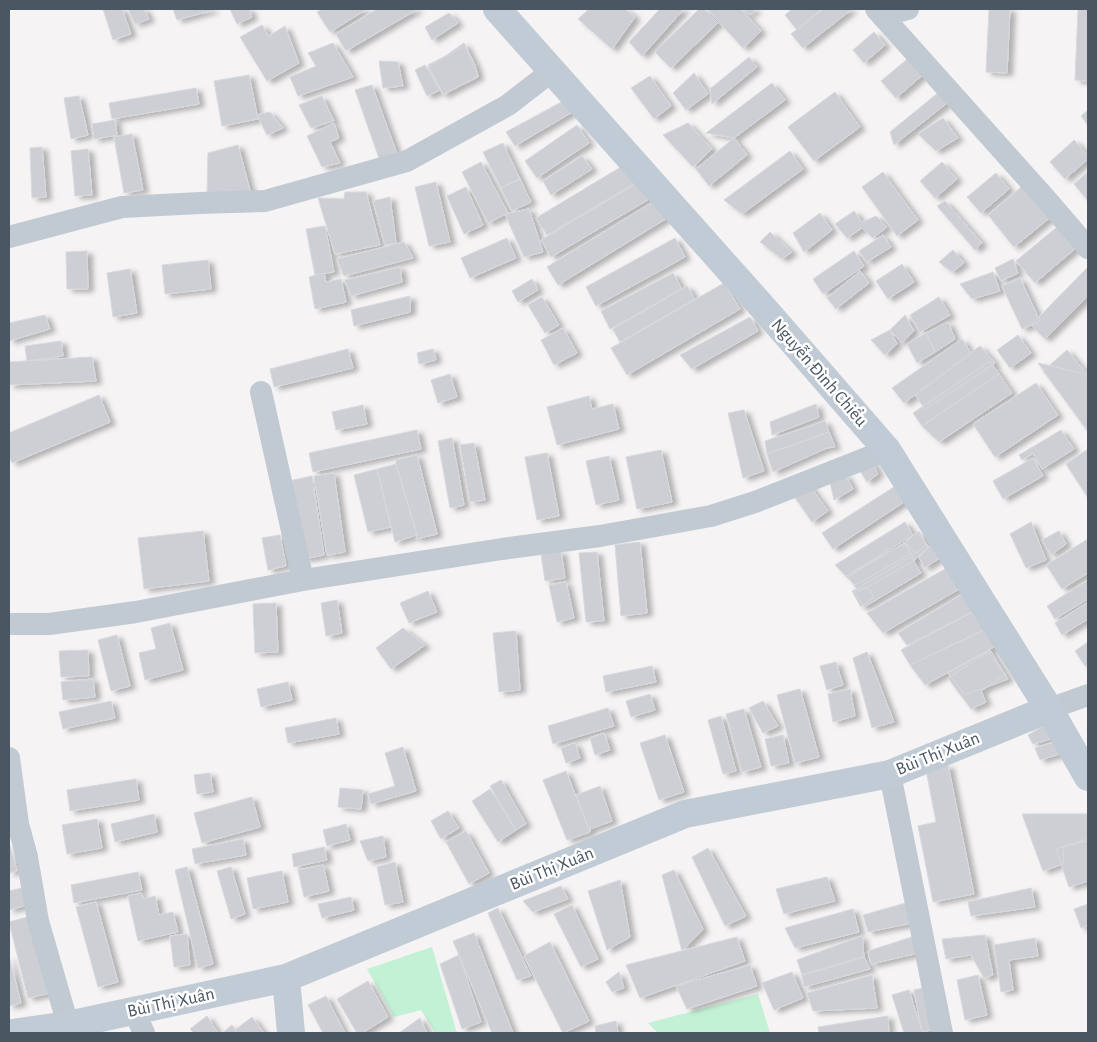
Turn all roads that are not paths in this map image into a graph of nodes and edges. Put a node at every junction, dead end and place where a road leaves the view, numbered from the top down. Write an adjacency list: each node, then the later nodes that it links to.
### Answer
1 (908, 9): 2 (street)
2 (879, 12): 6 (street)
3 (508, 13): 4 (street, Nguyễn Đình Chiểu)
4 (552, 71): 5 (street); 8 (street, Nguyễn Đình Chiểu)
5 (9, 236)
6 (1088, 248)
7 (261, 392): 9 (street)
8 (887, 450): 9 (street); 12 (street, Nguyễn Đình Chiểu)
9 (303, 580): 10 (street)
10 (9, 624)
11 (1088, 695): 12 (street, Bùi Thị Xuân)
12 (1049, 709): 14 (street, Bùi Thị Xuân); 15 (street, Nguyễn Đình Chiểu)
13 (9, 758): 16 (street)
14 (890, 774): 17 (street, Bùi Thị Xuân); 22 (street)
15 (1088, 777)
16 (13, 823): 19 (street)
17 (286, 978): 18 (street, Bùi Thị Xuân); 21 (street)
18 (139, 1022): 19 (street, Bùi Thị Xuân)
19 (68, 1025): 20 (street, Bùi Thị Xuân)
20 (12, 1033)
21 (291, 1033)
22 (942, 1033)

